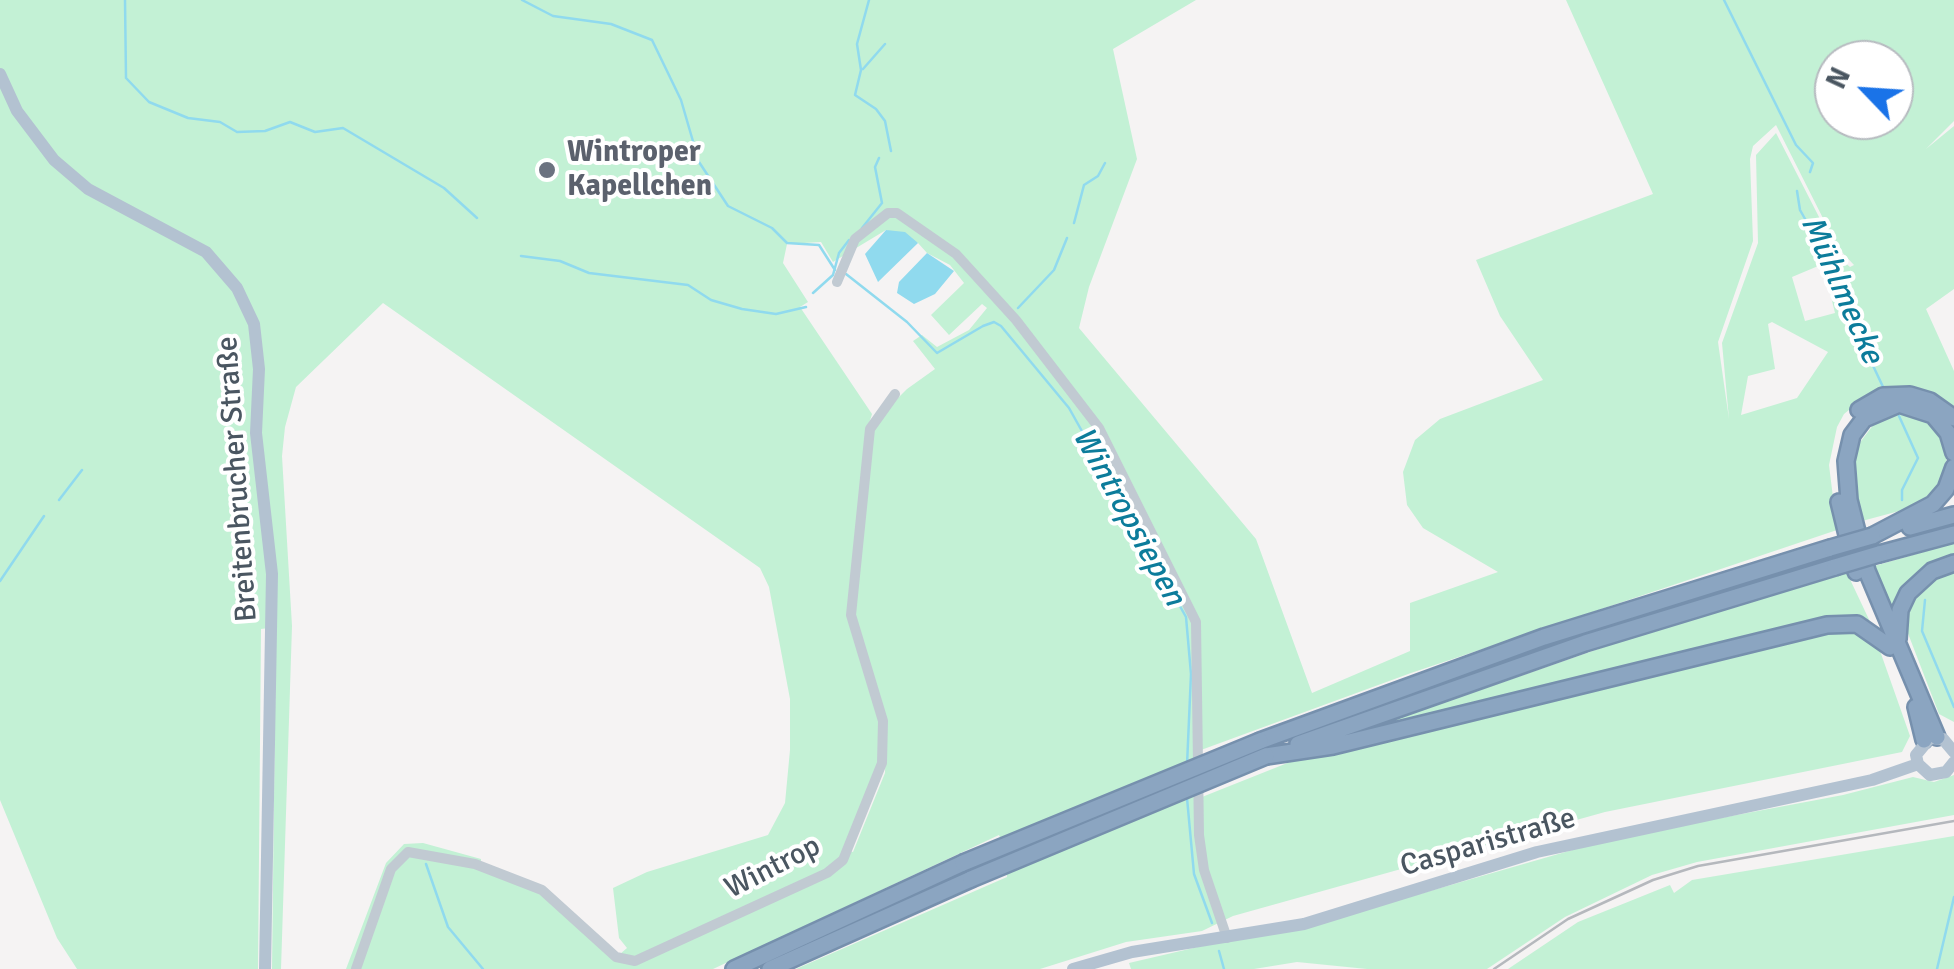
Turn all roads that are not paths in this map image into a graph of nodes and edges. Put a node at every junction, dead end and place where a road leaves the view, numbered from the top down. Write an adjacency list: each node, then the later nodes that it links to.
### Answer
1 (0, 74): 18 (main road, Breitenbrucher Straße)
2 (837, 282): 17 (street)
3 (895, 394): 19 (street, Wintrop)
4 (1954, 418): 11 (highway)
5 (1954, 453): 11 (highway)
6 (1954, 466): 9 (highway)
7 (1954, 515): 9 (highway)
8 (1954, 534): 13 (highway, bridge)
9 (1872, 536): 13 (highway, bridge)
10 (1954, 563): 11 (highway)
11 (1894, 645): 12 (highway); 13 (highway)
12 (1931, 739): 14 (main road); 16 (main road)
13 (1263, 749): 20 (highway, bridge); 21 (highway, bridge)
14 (1954, 752)
15 (1954, 762): 16 (main road, Casparistraße)
16 (1918, 764): 17 (main road, Casparistraße)
17 (1227, 938): 22 (main road, Casparistraße)
18 (265, 969)
19 (356, 969)
20 (734, 969)
21 (770, 969)
22 (1073, 969)

